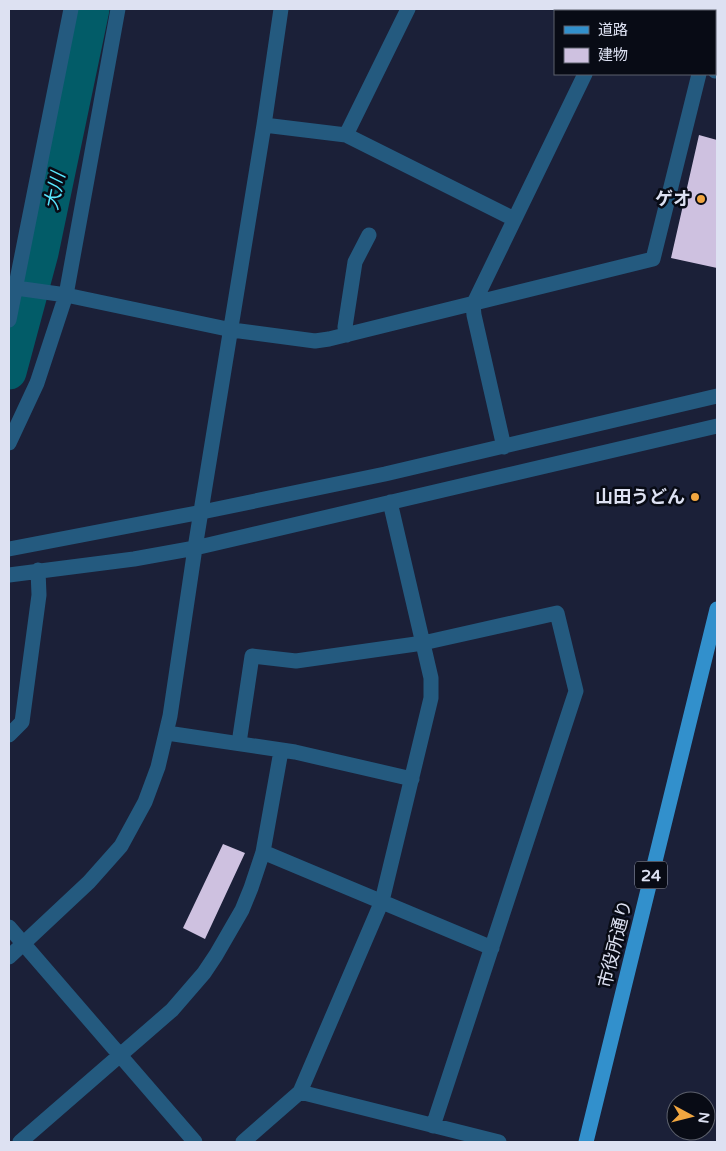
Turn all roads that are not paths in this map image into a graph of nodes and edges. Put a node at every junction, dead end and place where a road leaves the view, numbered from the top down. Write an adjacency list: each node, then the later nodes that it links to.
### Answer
1 (71, 9): 11 (street)
2 (118, 9): 12 (street)
3 (281, 9): 7 (street)
4 (408, 9): 8 (street)
5 (586, 75): 9 (street)
6 (699, 75): 13 (street)
7 (264, 125): 8 (street); 15 (street)
8 (346, 135): 9 (street)
9 (514, 219): 13 (street)
10 (369, 235): 16 (street)
11 (16, 288): 12 (street); 14 (street)
12 (60, 294): 15 (street); 19 (street)
13 (473, 304): 16 (street); 20 (street)
14 (9, 320)
15 (232, 330): 16 (street); 22 (street)
16 (347, 335)
17 (717, 396): 20 (street)
18 (717, 426): 21 (street)
19 (9, 443)
20 (504, 447): 22 (street)
21 (390, 502): 23 (street); 28 (street)
22 (202, 512): 23 (street); 24 (street)
23 (196, 548): 25 (street); 29 (street)
24 (9, 549)
25 (38, 570): 26 (street); 30 (street)
26 (9, 575)
27 (717, 608): 47 (main road, 市役所通り / 24)
28 (423, 643): 31 (street); 33 (street); 38 (street)
29 (167, 733): 31 (street); 37 (street)
30 (9, 735)
31 (239, 743): 32 (street)
32 (281, 751): 33 (street); 34 (street)
33 (412, 779): 35 (street)
34 (263, 852): 35 (street); 40 (street)
35 (382, 901): 38 (street); 41 (street)
36 (9, 927): 37 (street)
37 (24, 944): 39 (street); 40 (street)
38 (492, 948): 42 (street)
39 (9, 956)
40 (119, 1056): 43 (street); 44 (street)
41 (300, 1092): 42 (street); 45 (street)
42 (433, 1126): 46 (street)
43 (20, 1142)
44 (195, 1142)
45 (243, 1142)
46 (499, 1142)
47 (586, 1142)

